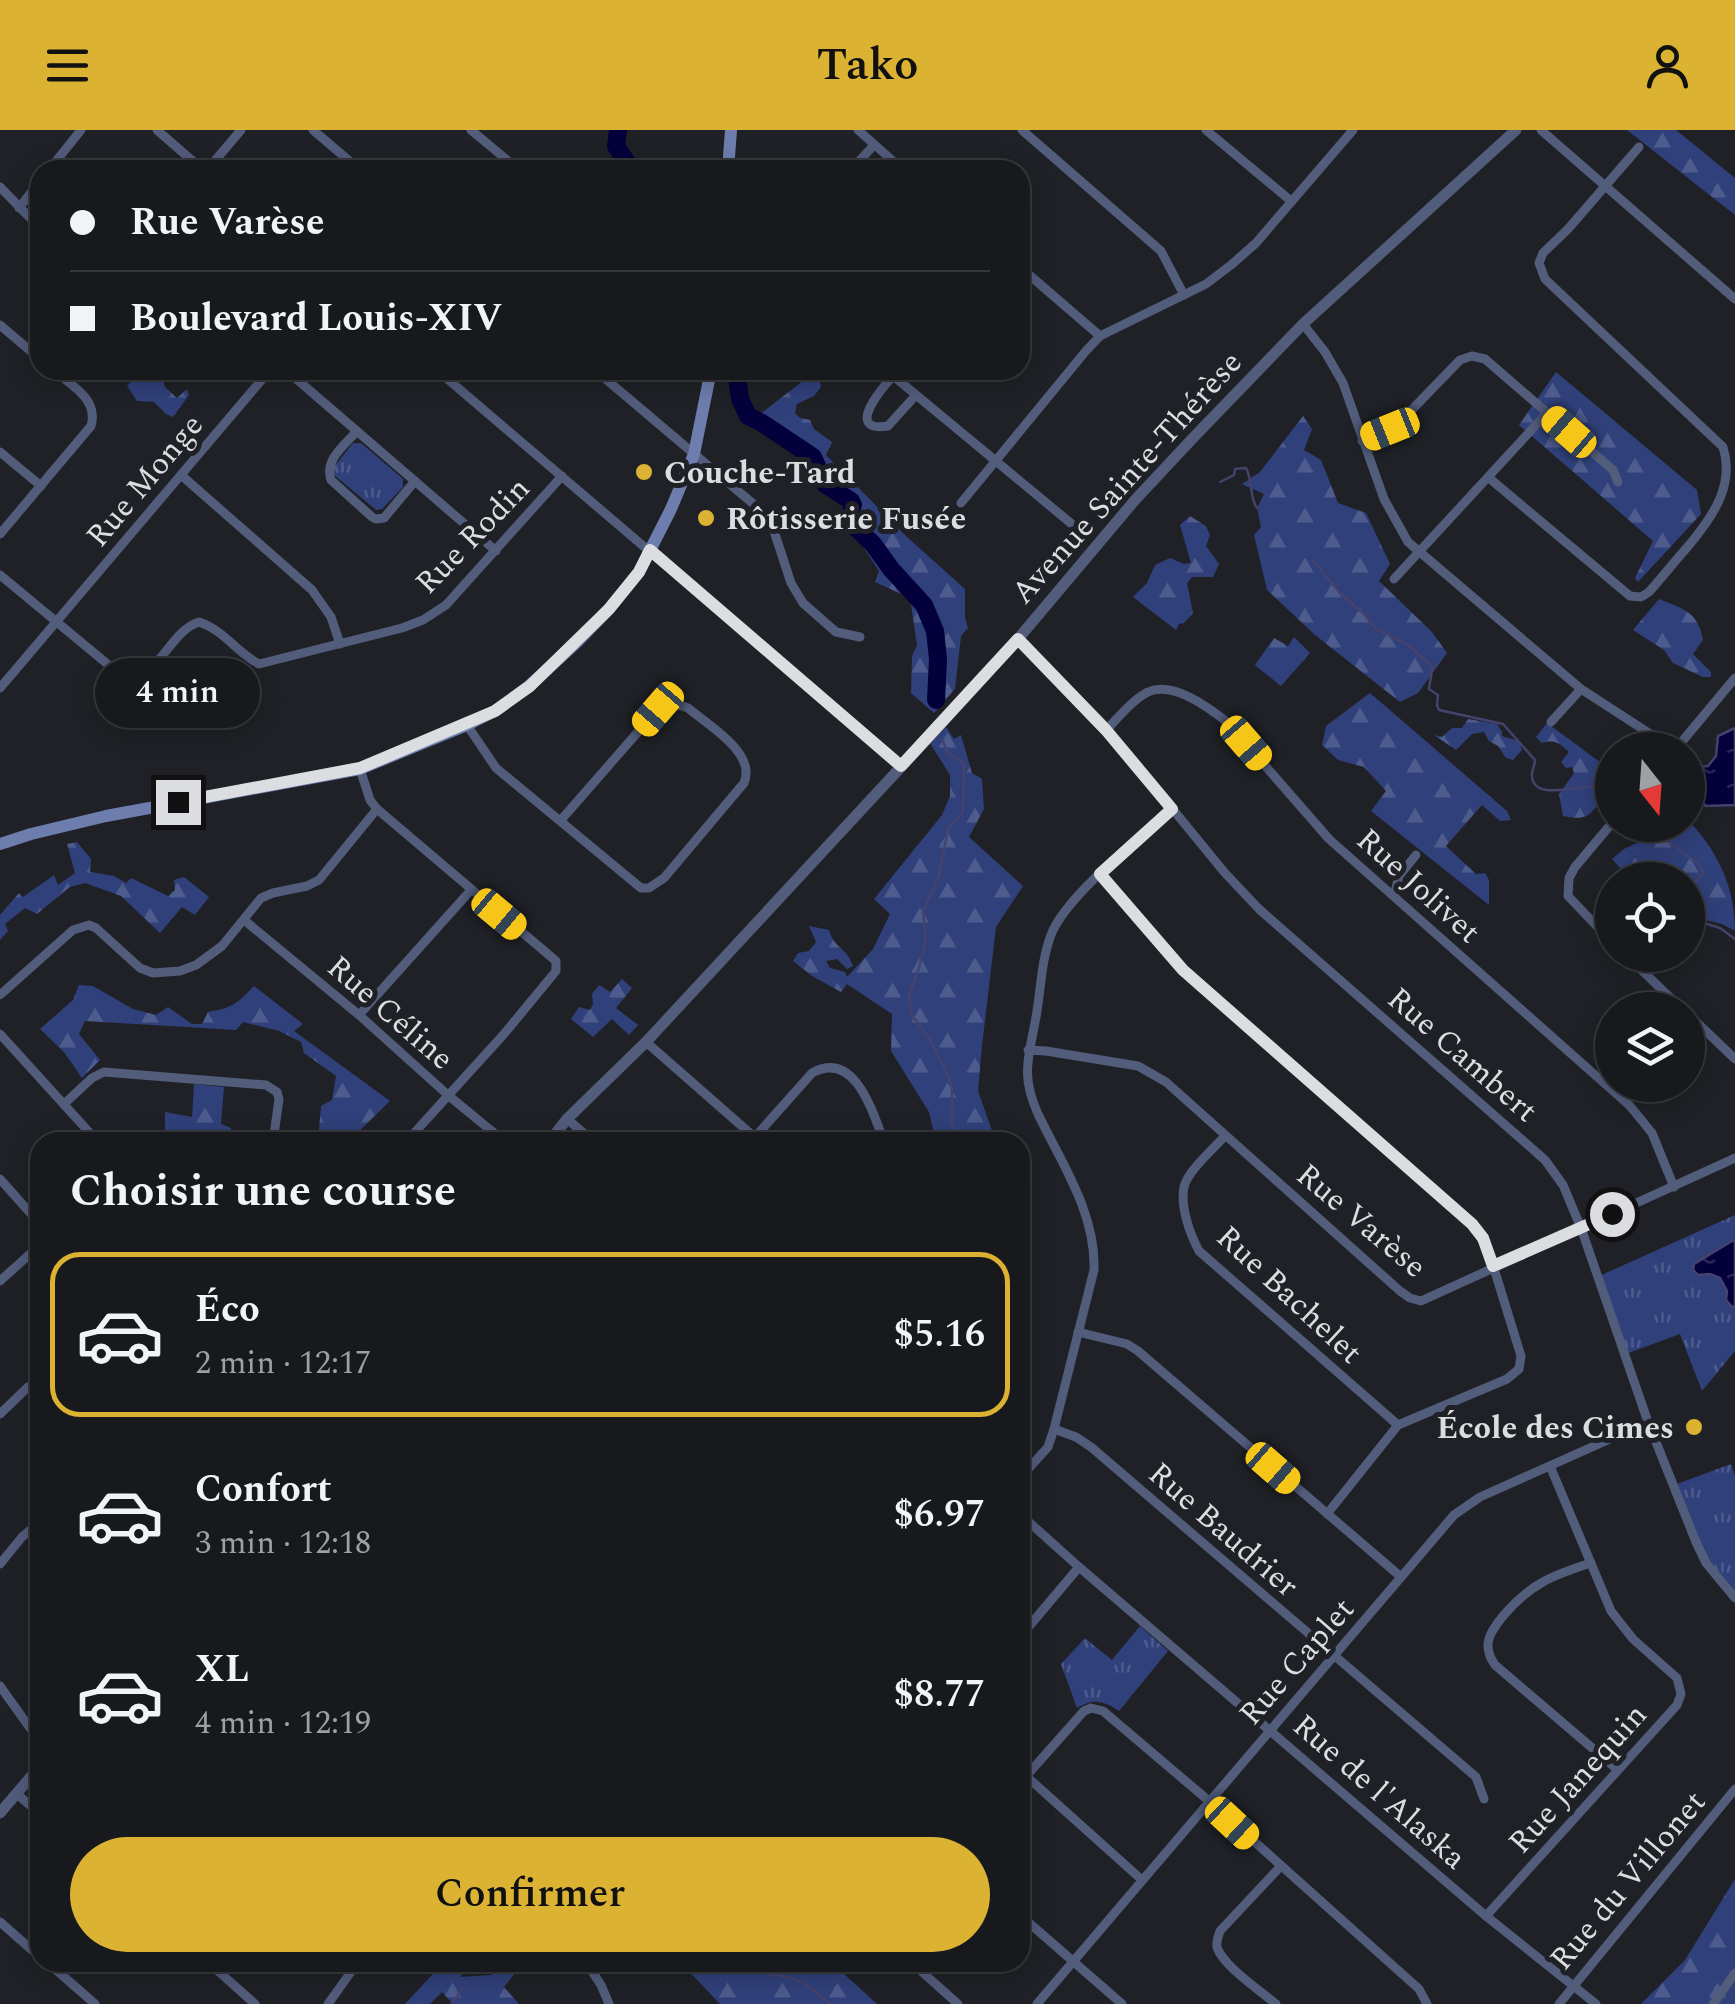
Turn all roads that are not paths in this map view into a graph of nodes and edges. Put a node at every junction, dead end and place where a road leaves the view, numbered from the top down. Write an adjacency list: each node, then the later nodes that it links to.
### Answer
1 (80, 130): 15 (street)
2 (157, 130): 16 (street)
3 (241, 130): 17 (street)
4 (313, 130): 18 (street)
5 (471, 130): 19 (street)
6 (731, 130): 20 (main road)
7 (858, 130): 13 (street)
8 (1022, 130): 30 (street)
9 (1206, 130): 26 (street)
10 (1352, 130): 26 (street)
11 (1516, 130): 32 (street, Avenue Sainte-Thérèse)
12 (1541, 130): 23 (street)
13 (874, 145): 21 (street); 22 (street)
14 (1639, 147): 23 (street)
15 (57, 160)
16 (193, 160)
17 (214, 160)
18 (348, 160)
19 (507, 160)
20 (729, 160)
21 (860, 160)
22 (891, 160)
23 (1605, 186): 31 (street); 53 (street)
24 (0, 187): 27 (street)
25 (30, 194): 27 (street)
26 (1291, 201): 30 (street)
27 (19, 208): 28 (street)
28 (30, 218)
29 (1030, 278): 34 (street)
30 (1184, 294): 34 (street)
31 (1735, 298)
32 (1303, 324): 47 (street); 67 (street, Avenue Sainte-Thérèse)
33 (0, 325): 35 (street)
34 (1100, 336): 50 (street)
35 (30, 350)
36 (65, 380): 56 (street)
37 (262, 380): 51 (street, Rue Monge)
38 (298, 380): 46 (street)
39 (449, 380): 52 (street)
40 (607, 380): 49 (street)
41 (709, 380): 49 (main road)
42 (886, 380): 44 (street)
43 (898, 380): 44 (street)
44 (916, 395): 50 (street)
45 (1547, 413): 47 (street); 53 (street); 55 (street)
46 (357, 431): 54 (street); 54 (street)
47 (1362, 441): 62 (street)
48 (0, 452): 56 (street)
49 (694, 454): 60 (main road); 66 (street)
50 (997, 460): 57 (street); 58 (street)
51 (181, 475): 65 (street, Rue Monge); 68 (street)
52 (562, 476): 60 (street); 61 (street, Rue Rodin)
53 (1489, 478): 62 (street)
54 (415, 481): 61 (street)
55 (1618, 482)
56 (40, 486): 59 (street)
57 (961, 502)
58 (1073, 524)
59 (0, 534)
60 (650, 550): 73 (main road); 77 (street)
61 (496, 551): 68 (street, Rue Rodin)
62 (1418, 552): 64 (street); 71 (street)
63 (0, 575): 65 (street)
64 (1394, 579)
65 (56, 622): 68 (street, Rue Rodin); 70 (street, Rue Monge)
66 (860, 638)
67 (1018, 639): 74 (street, Rue Cambert); 77 (street, Avenue Sainte-Thérèse)
68 (340, 644)
69 (1735, 678): 76 (street)
70 (0, 688)
71 (1581, 689): 72 (street); 75 (street)
72 (1551, 722)
73 (467, 725): 78 (main road); 81 (street)
74 (1106, 730): 80 (street, Rue Cambert); 87 (street, Rue Jolivet)
75 (1647, 732)
76 (1690, 732)
77 (901, 766): 96 (street, Avenue Sainte-Thérèse)
78 (360, 768): 79 (street); 83 (main road)
79 (377, 809): 86 (street); 88 (street)
80 (1172, 809): 85 (street); 116 (street, Rue Cambert)
81 (561, 820): 81 (street)
82 (1596, 842): 89 (street)
83 (0, 844)
84 (1416, 856): 87 (street)
85 (1100, 874): 97 (street); 118 (street)
86 (471, 890): 93 (street); 99 (street)
87 (1394, 896): 114 (street, Rue Jolivet)
88 (244, 920): 92 (street); 93 (street, Rue Céline)
89 (1595, 924)
90 (1644, 972): 91 (street)
91 (1664, 992)
92 (0, 995)
93 (359, 1014): 99 (street, Rue Céline)
94 (1705, 1031): 98 (street)
95 (0, 1034): 100 (street)
96 (646, 1042): 101 (street, Avenue Sainte-Thérèse); 108 (street)
97 (1028, 1050): 111 (street, Rue Varèse); 120 (street)
98 (1735, 1059)
99 (448, 1096): 104 (street); 105 (street, Rue Céline)
100 (64, 1104): 102 (street); 103 (street)
101 (567, 1119): 106 (street, Avenue Sainte-Thérèse); 107 (street)
102 (89, 1132)
103 (274, 1132)
104 (415, 1132)
105 (492, 1132)
106 (556, 1132)
107 (582, 1132)
108 (749, 1132)
109 (764, 1132): 110 (street)
110 (880, 1132)
111 (1225, 1136): 118 (street, Rue Varèse); 124 (street, Rue Bachelet)
112 (1735, 1158): 114 (street, Rue Varèse)
113 (0, 1179): 115 (street)
114 (1674, 1187): 116 (street, Rue Varèse)
115 (30, 1213)
116 (1580, 1228): 118 (street, Rue Varèse); 123 (street, Rue Cambert)
117 (30, 1255): 119 (street)
118 (1493, 1266): 124 (street)
119 (0, 1281)
120 (1078, 1332): 125 (street); 128 (street)
121 (30, 1387): 122 (street)
122 (0, 1414)
123 (1648, 1422): 126 (street, Rue Caplet); 135 (street, Rue Cambert)
124 (1398, 1425): 128 (street)
125 (1054, 1429): 127 (street); 137 (street, Rue Baudrier)
126 (1550, 1466): 131 (street, Rue Janequin); 134 (street, Rue Caplet)
127 (1030, 1467)
128 (1327, 1514): 134 (street)
129 (1030, 1523): 133 (street, Rue de l'Alaska)
130 (30, 1530): 132 (street)
131 (1591, 1563): 141 (street, Rue Janequin); 141 (street)
132 (0, 1564)
133 (1079, 1568): 136 (street); 140 (street, Rue de l'Alaska)
134 (1401, 1577): 137 (street, Rue Caplet)
135 (1735, 1598)
136 (1030, 1625)
137 (1334, 1656): 140 (street, Rue Caplet); 147 (street, Rue Baudrier)
138 (0, 1686): 139 (street)
139 (30, 1728)
140 (1270, 1729): 148 (street, Rue Caplet); 153 (street, Rue de l'Alaska)
141 (1618, 1770): 153 (street, Rue Janequin)
142 (1030, 1772): 148 (street)
143 (30, 1778): 146 (street)
144 (1030, 1786): 152 (street)
145 (1735, 1789): 164 (street, Rue du Villonet)
146 (17, 1794): 149 (street); 150 (street)
147 (1484, 1799)
148 (1208, 1801): 151 (street); 152 (street, Rue Caplet)
149 (30, 1805)
150 (0, 1813)
151 (1280, 1867): 172 (street); 173 (street)
152 (1142, 1880): 157 (street, Rue Caplet)
153 (1486, 1916): 164 (street, Rue de l'Alaska)
154 (0, 1922): 156 (street)
155 (1030, 1923): 157 (street)
156 (30, 1948)
157 (1074, 1960): 170 (street, Rue Caplet); 171 (street)
158 (58, 1972): 165 (street)
159 (219, 1972): 166 (street)
160 (351, 1972): 167 (street)
161 (593, 1972): 168 (street)
162 (922, 1972): 169 (street)
163 (1734, 1976): 176 (street)
164 (1572, 1986): 174 (street, Rue du Villonet); 175 (street, Rue de l'Alaska)
165 (95, 2004)
166 (255, 2004)
167 (328, 2004)
168 (609, 2004)
169 (958, 2004)
170 (1037, 2004)
171 (1122, 2004)
172 (1276, 2004)
173 (1427, 2004)
174 (1559, 2004)
175 (1596, 2004)
176 (1713, 2004)

